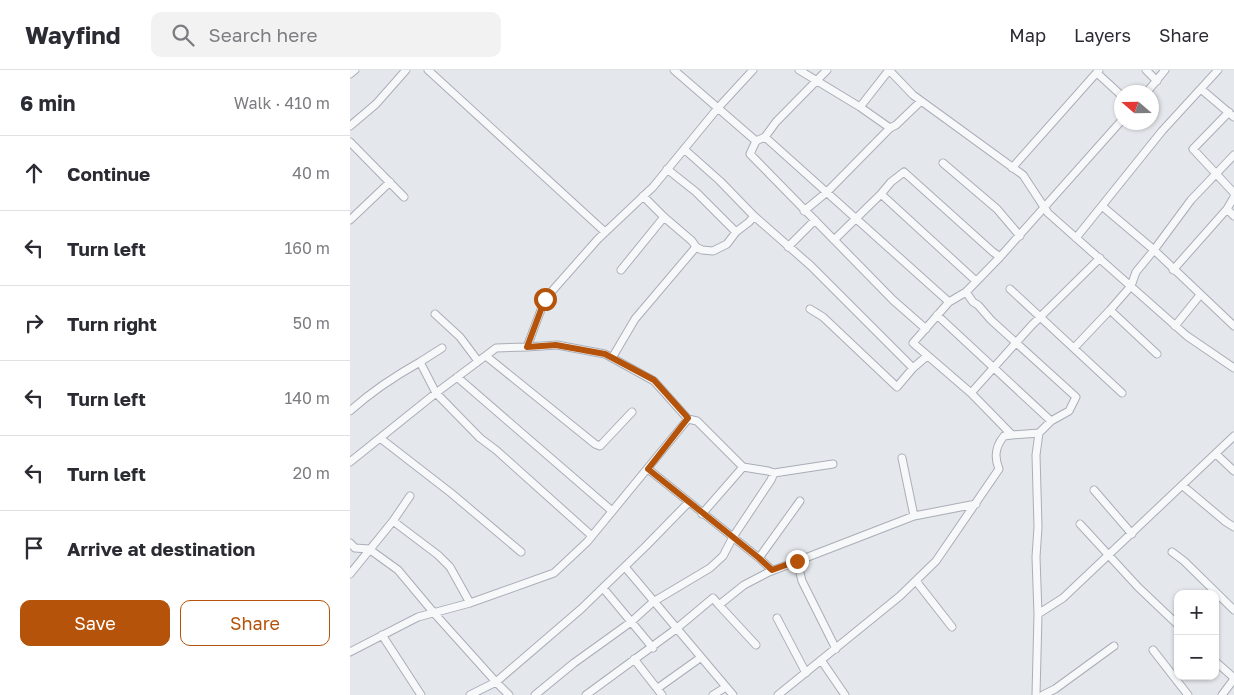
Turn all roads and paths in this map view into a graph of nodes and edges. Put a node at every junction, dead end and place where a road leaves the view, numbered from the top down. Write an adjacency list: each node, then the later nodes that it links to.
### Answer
1 (354, 70): 13 (street)
2 (406, 70): 23 (street)
3 (428, 70): 52 (street)
4 (674, 70): 21 (street)
5 (752, 70): 21 (street)
6 (799, 70): 14 (street)
7 (827, 70): 14 (street)
8 (889, 70): 19 (street); 20 (street)
9 (1146, 70): 15 (street)
10 (1165, 70): 15 (street)
11 (1218, 70): 18 (street)
12 (1098, 72): 17 (street); 32 (street)
13 (350, 74)
14 (817, 81): 20 (street); 26 (street)
15 (1157, 81): 16 (street)
16 (1153, 85)
17 (1114, 88)
18 (1201, 89): 22 (street); 42 (street)
19 (921, 101): 24 (street); 32 (street)
20 (860, 107): 24 (street)
21 (717, 109): 27 (street); 29 (street)
22 (1231, 115): 34 (street)
23 (350, 126)
24 (890, 128): 36 (street)
25 (1114, 129): 43 (street)
26 (765, 137): 27 (street); 36 (street)
27 (756, 141): 45 (street)
28 (350, 142): 35 (street)
29 (684, 149): 33 (street); 46 (street)
30 (1234, 155): 34 (street)
31 (943, 163): 54 (street)
32 (1012, 168): 43 (street)
33 (667, 169): 39 (street); 53 (street)
34 (1216, 174): 37 (street); 59 (street)
35 (390, 182): 40 (street); 50 (street)
36 (827, 192): 45 (street); 49 (street)
37 (1234, 193)
38 (881, 194): 49 (street); 60 (street); 64 (street)
39 (643, 196): 48 (street); 52 (street)
40 (404, 197)
41 (1234, 197): 44 (street)
42 (1102, 206): 55 (street); 59 (street)
43 (1044, 207): 54 (street); 55 (street)
44 (1227, 209): 47 (street); 63 (street)
45 (804, 211): 51 (street)
46 (754, 216): 53 (street); 57 (street)
47 (1234, 216)
48 (664, 217): 58 (street); 62 (street)
49 (857, 219): 56 (street); 69 (street)
50 (350, 220)
51 (815, 220): 56 (street); 57 (street)
52 (605, 232): 79 (street)
53 (736, 232): 58 (street)
54 (1020, 236): 60 (street)
55 (1076, 238): 61 (street)
56 (834, 240): 77 (street)
57 (788, 247): 88 (street)
58 (696, 248): 85 (street)
59 (1154, 250): 63 (street); 65 (street)
60 (1000, 257): 64 (street)
61 (1100, 258): 65 (street); 74 (street)
62 (621, 270)
63 (1173, 270): 68 (street)
64 (976, 281): 67 (street)
65 (1131, 286): 71 (street); 75 (street)
66 (1010, 289): 74 (street)
67 (966, 292): 69 (street); 78 (street)
68 (1200, 295): 75 (street); 76 (street)
69 (949, 302): 73 (street)
70 (810, 309): 88 (street)
71 (1110, 310): 81 (street); 82 (street)
72 (435, 314): 86 (street)
73 (937, 315): 77 (street); 89 (street)
74 (1041, 317): 78 (street); 81 (street)
75 (1175, 326): 90 (street)
76 (1234, 326)
77 (926, 328): 84 (street)
78 (1017, 343): 89 (street); 98 (street)
79 (527, 347): 83 (street); 85 (street)
80 (442, 348): 87 (street)
81 (1074, 348): 94 (street)
82 (1157, 354)
83 (486, 356): 86 (street); 96 (street)
84 (928, 356): 88 (street); 93 (street)
85 (612, 358): 97 (street)
86 (478, 361): 91 (street)
87 (420, 362): 92 (street); 95 (street)
88 (913, 368)
89 (994, 368): 93 (street); 98 (street)
90 (1234, 368)
91 (457, 377): 92 (street); 117 (street)
92 (436, 393): 102 (street); 124 (street)
93 (971, 393): 100 (street)
94 (1122, 393)
95 (350, 411)
96 (632, 412)
97 (688, 418): 107 (street); 108 (street)
98 (1051, 421): 99 (street)
99 (1039, 433): 100 (street); 143 (street)
100 (1012, 435): 116 (street)
101 (1234, 436): 103 (street)
102 (380, 438): 105 (street); 128 (street)
103 (1216, 454): 109 (street); 111 (street)
104 (902, 458): 119 (street)
105 (350, 462)
106 (833, 464): 110 (street)
107 (743, 467): 110 (street); 118 (street)
108 (648, 469): 115 (street); 117 (street)
109 (1234, 471)
110 (774, 473): 125 (street)
111 (1183, 486): 122 (street); 123 (street)
112 (1094, 490): 123 (street)
113 (410, 496): 120 (street)
114 (800, 501): 131 (street)
115 (688, 503): 118 (street); 133 (street)
116 (976, 504): 119 (street); 136 (street)
117 (612, 512): 124 (street)
118 (702, 514): 125 (street)
119 (914, 516): 132 (street)
120 (393, 521): 127 (street); 139 (street)
121 (1080, 524): 130 (street)
122 (1234, 527)
123 (1132, 534): 130 (street)
124 (592, 536): 139 (street)
125 (733, 537): 131 (street); 138 (street)
126 (350, 543): 127 (street)
127 (369, 549): 135 (street); 142 (street)
128 (521, 552)
129 (1172, 552): 141 (street)
130 (1109, 555): 143 (street); 145 (street)
131 (759, 558): 134 (street)
132 (797, 561): 134 (street); 153 (street)
133 (624, 567): 137 (street); 138 (street)
134 (772, 570): 140 (street)
135 (350, 574)
136 (916, 580): 147 (street); 153 (street)
137 (603, 588): 146 (street); 162 (street)
138 (653, 602): 146 (street); 148 (street)
139 (470, 603): 142 (street)
140 (719, 605): 148 (street); 150 (street)
141 (1234, 610)
142 (434, 613): 149 (street); 162 (street)
143 (1038, 614): 174 (street)
144 (777, 618): 160 (street)
145 (1174, 621)
146 (631, 622): 152 (street); 168 (street)
147 (952, 627)
148 (676, 629): 152 (street); 156 (street)
149 (382, 635): 155 (street); 165 (street)
150 (756, 645)
151 (1114, 646): 175 (street)
152 (652, 648): 157 (street)
153 (836, 648): 158 (street)
154 (1153, 650): 176 (street)
155 (350, 652)
156 (700, 658): 163 (street); 164 (street)
157 (634, 659): 164 (street); 169 (street)
158 (821, 660): 160 (street); 173 (street)
159 (1219, 664): 161 (street)
160 (806, 673): 172 (street)
161 (1234, 679): 177 (street)
162 (496, 682): 166 (street); 167 (street)
163 (726, 687): 170 (street); 171 (street)
164 (660, 692)
165 (421, 695)
166 (470, 695)
167 (509, 695)
168 (535, 695)
169 (586, 695)
170 (713, 695)
171 (733, 695)
172 (778, 695)
173 (846, 695)
174 (1036, 695)
175 (1043, 695)
176 (1188, 695)
177 (1222, 695)

